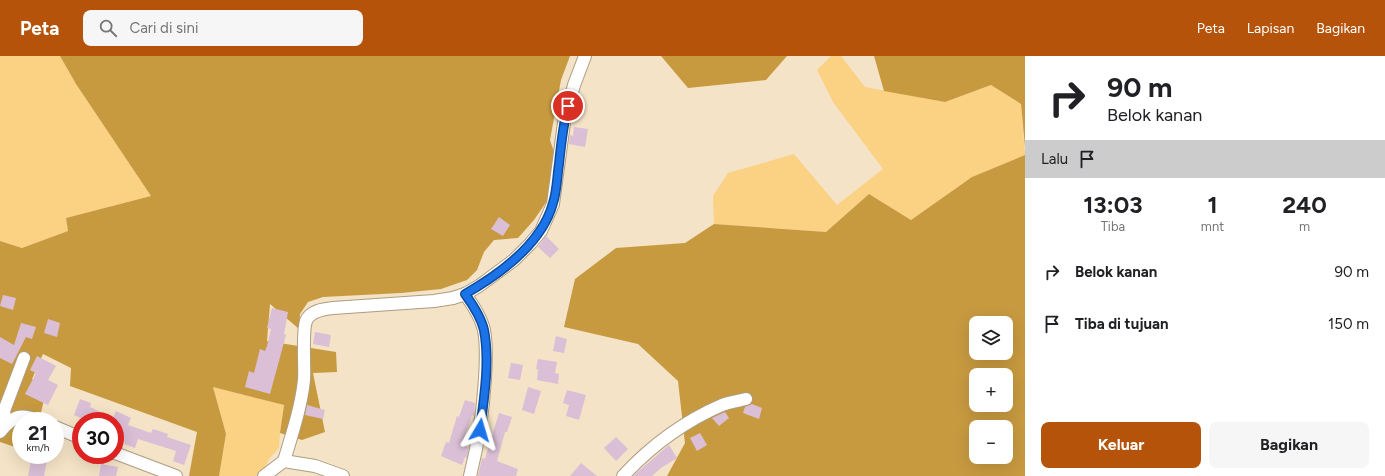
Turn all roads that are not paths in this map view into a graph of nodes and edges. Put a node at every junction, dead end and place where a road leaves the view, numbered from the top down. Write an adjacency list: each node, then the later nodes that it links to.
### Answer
1 (585, 56): 2 (street)
2 (465, 294): 8 (street); 12 (street)
3 (24, 358): 6 (street)
4 (746, 398): 13 (street)
5 (12, 419): 6 (street)
6 (3, 428)
7 (124, 456): 9 (street)
8 (284, 461): 10 (street); 11 (street)
9 (176, 476)
10 (264, 476)
11 (343, 476)
12 (470, 476)
13 (623, 476)

